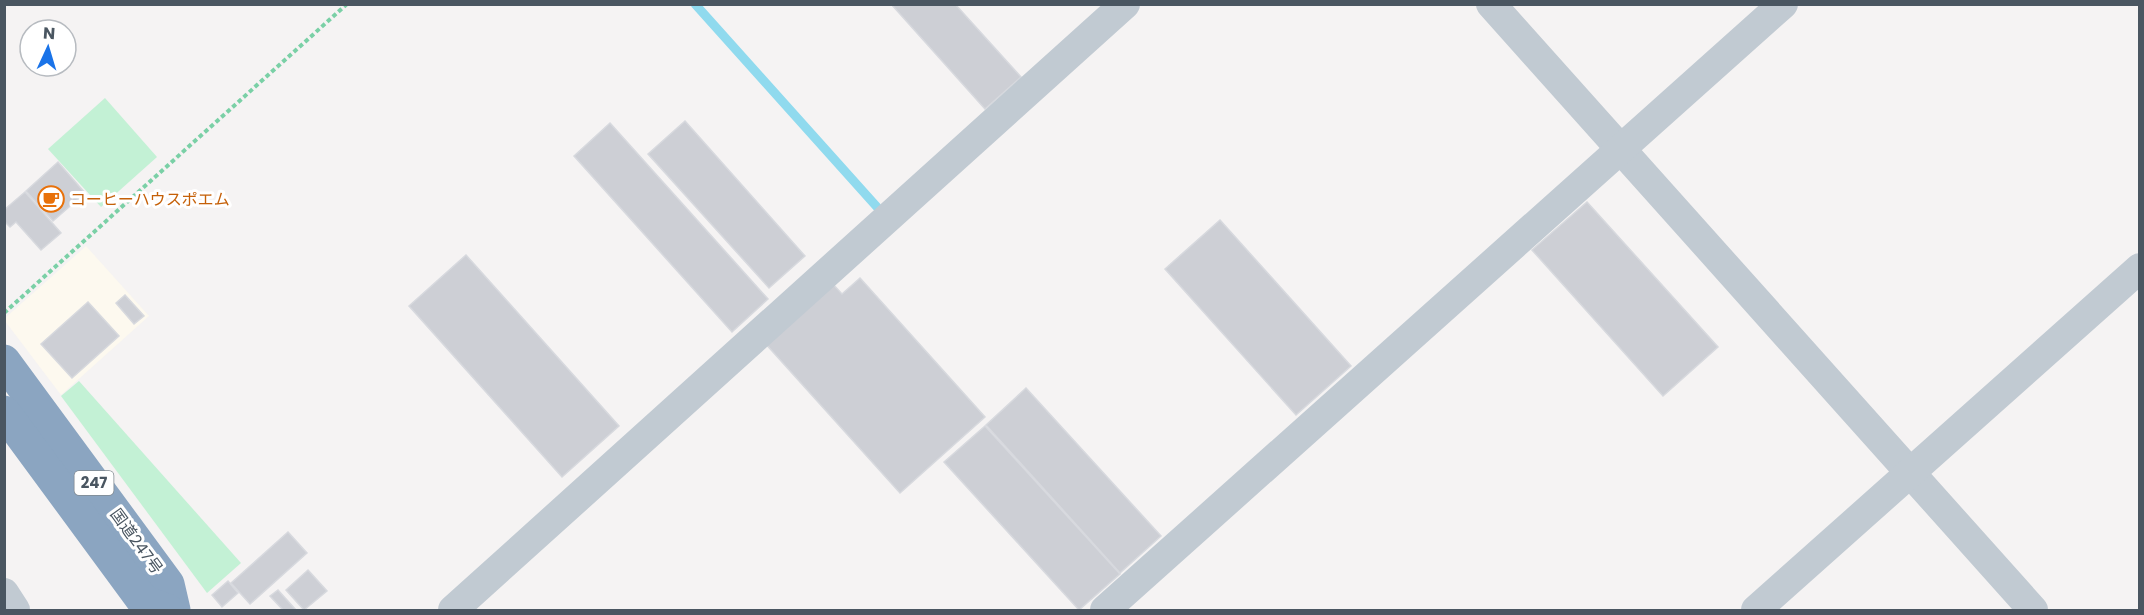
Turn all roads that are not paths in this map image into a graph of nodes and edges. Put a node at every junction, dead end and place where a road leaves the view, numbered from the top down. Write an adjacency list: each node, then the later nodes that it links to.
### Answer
1 (1125, 4): 13 (street)
2 (1491, 4): 4 (street)
3 (1783, 4): 4 (street)
4 (1621, 150): 8 (street); 14 (street)
5 (2139, 268): 8 (street)
6 (4, 361): 12 (highway, 国道247号 / 247)
7 (4, 412): 11 (highway, 国道247号 / 247)
8 (1910, 473): 15 (street); 16 (street)
9 (4, 594): 10 (street)
10 (15, 610)
11 (166, 610)
12 (174, 610)
13 (453, 610)
14 (1106, 610)
15 (1756, 610)
16 (2033, 610)

